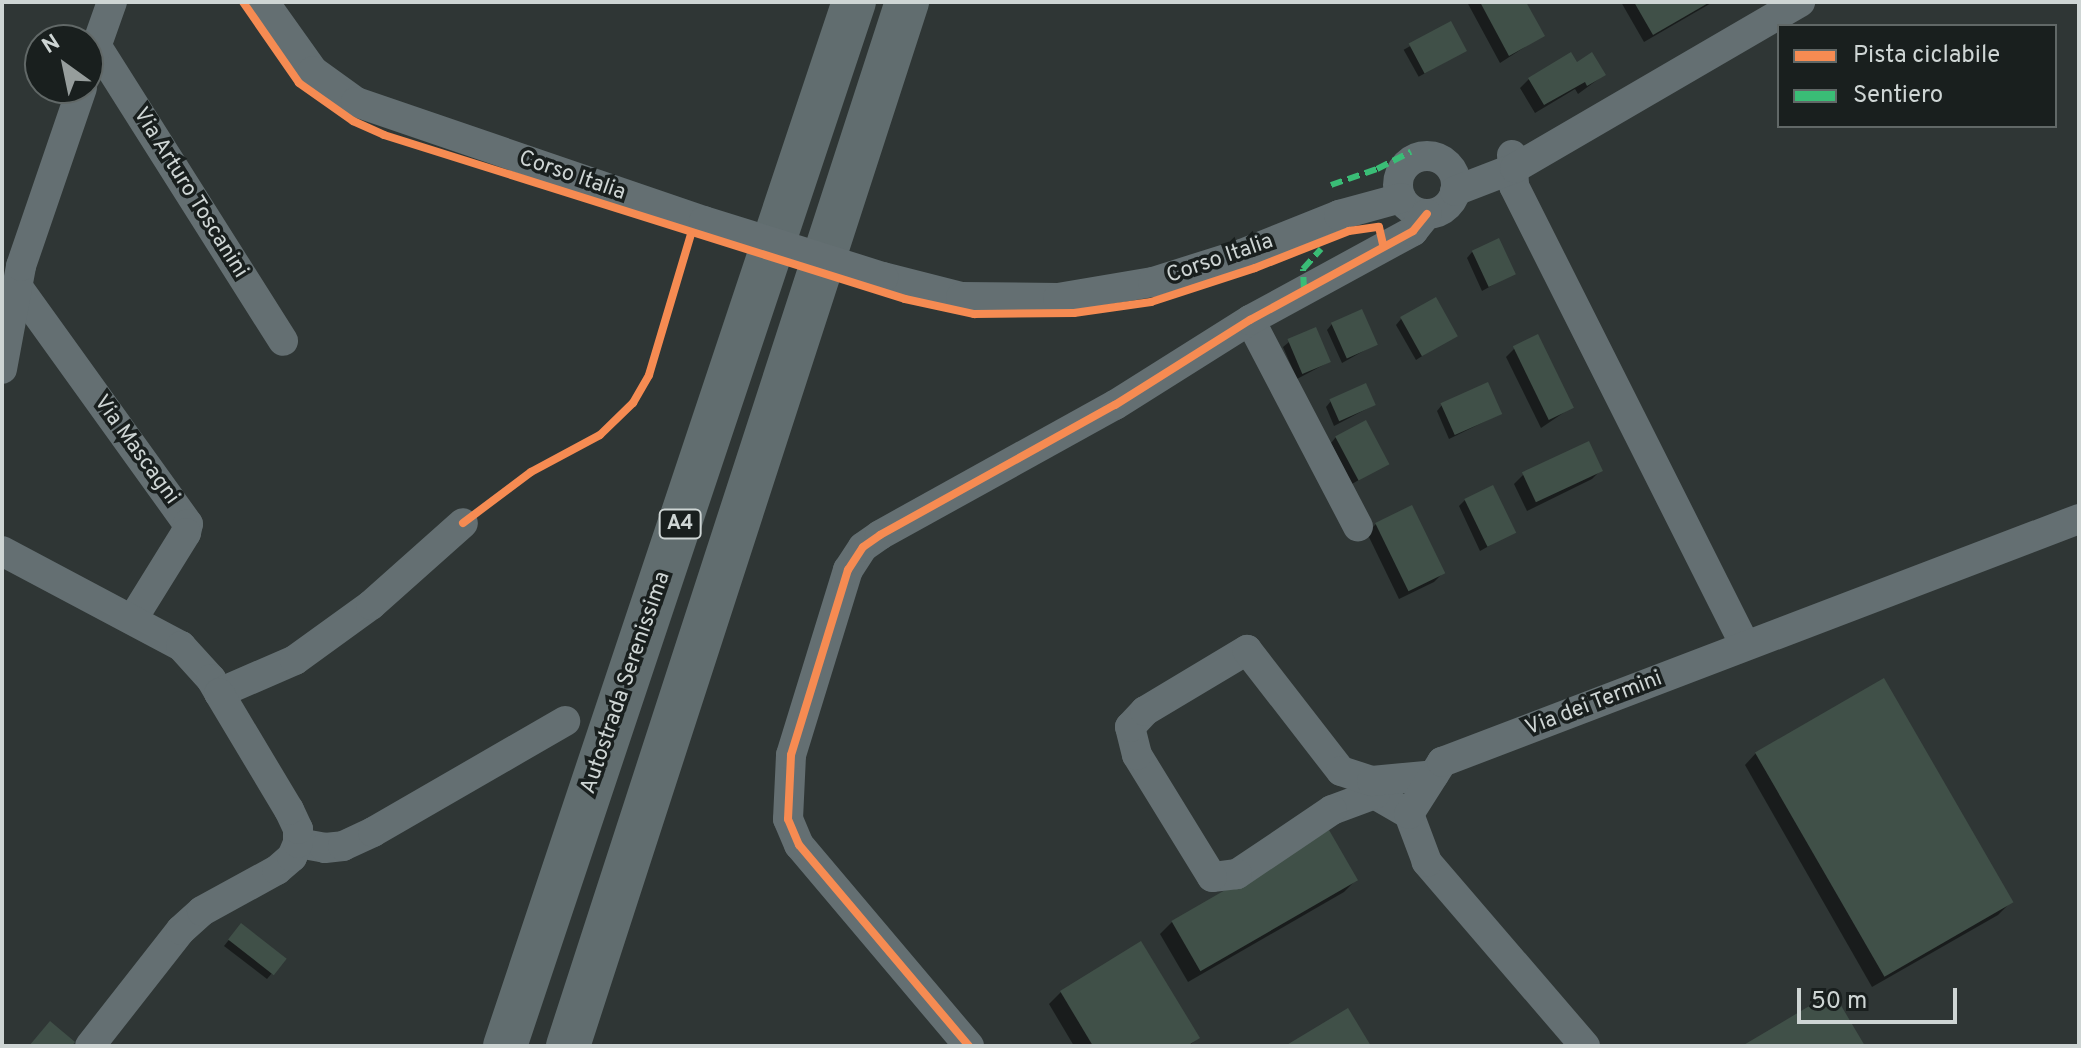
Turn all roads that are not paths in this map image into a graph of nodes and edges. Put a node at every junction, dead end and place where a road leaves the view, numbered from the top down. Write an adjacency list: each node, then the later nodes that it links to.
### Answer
1 (112, 2): 6 (street)
2 (264, 2): 11 (street, Corso Italia, bridge)
3 (854, 2): 29 (highway, Autostrada Serenissima / A4)
4 (907, 2): 30 (highway, A4)
5 (1800, 2): 9 (street)
6 (104, 24)
7 (104, 76): 15 (street, Via Arturo Toscanini)
8 (76, 104): 13 (street)
9 (1513, 162): 10 (street); 22 (street)
10 (1454, 180): 11 (street, Corso Italia); 12 (street)
11 (1400, 189): 12 (street)
12 (1427, 214): 14 (street)
13 (13, 271): 16 (street); 21 (street, Via Mascagni)
14 (1250, 320): 19 (street); 31 (street)
15 (283, 341)
16 (2, 369)
17 (2079, 519): 22 (street, Via dei Termini)
18 (463, 523): 23 (street)
19 (1358, 527)
20 (2, 551): 21 (street)
21 (132, 620): 23 (street)
22 (1745, 645): 25 (street, Via dei Termini)
23 (219, 693): 27 (street)
24 (565, 721): 27 (street)
25 (1434, 775): 26 (street, Via dei Termini); 26 (street)
26 (1409, 814): 32 (street)
27 (298, 843): 28 (street)
28 (90, 1046)
29 (505, 1046)
30 (568, 1046)
31 (969, 1046)
32 (1585, 1046)

